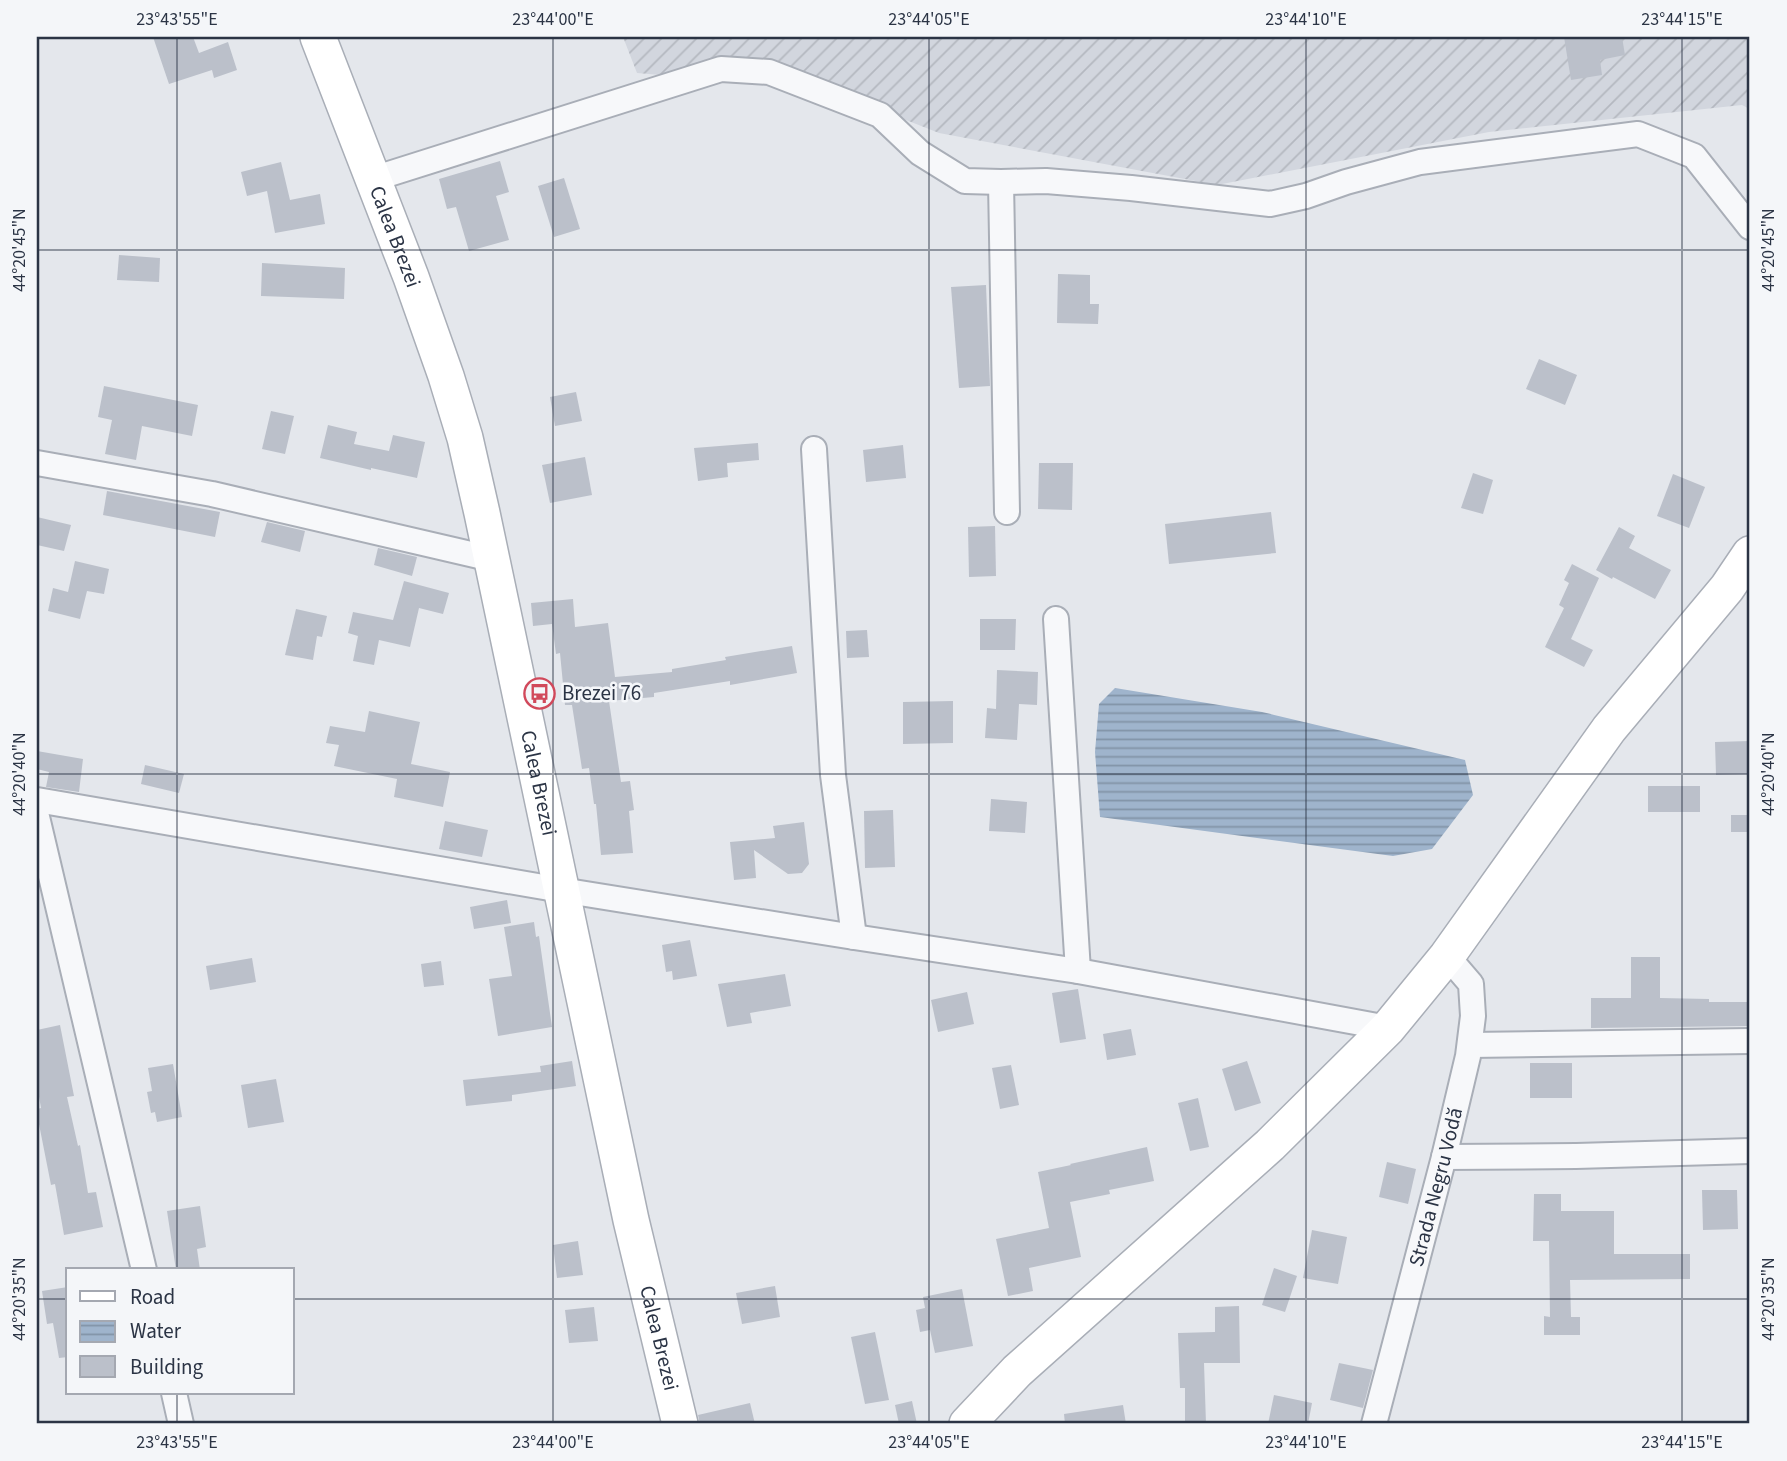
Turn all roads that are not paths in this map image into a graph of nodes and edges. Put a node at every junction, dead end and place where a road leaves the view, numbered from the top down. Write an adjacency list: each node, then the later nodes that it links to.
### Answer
1 (317, 37): 2 (street, Calea Brezei)
2 (373, 179): 3 (street); 9 (street, Calea Brezei)
3 (1000, 182): 4 (street); 7 (street)
4 (1750, 227)
5 (814, 449): 14 (street)
6 (37, 463): 9 (street)
7 (1007, 512)
8 (1750, 554): 15 (street)
9 (492, 559): 13 (street, Calea Brezei)
10 (1056, 619): 16 (street)
11 (37, 800): 13 (street)
12 (37, 817): 22 (street)
13 (561, 890): 14 (street); 25 (street, Calea Brezei)
14 (855, 937): 16 (street)
15 (1447, 956): 17 (street); 19 (street, Strada Negru Vodă)
16 (1078, 971): 17 (street)
17 (1388, 1028): 26 (street)
18 (1750, 1041): 19 (street)
19 (1469, 1045): 21 (street, Strada Negru Vodă)
20 (1750, 1152): 21 (street)
21 (1444, 1157): 27 (street, Strada Negru Vodă)
22 (144, 1268)
23 (174, 1394): 24 (street)
24 (181, 1424)
25 (680, 1424)
26 (967, 1424)
27 (1374, 1424)

